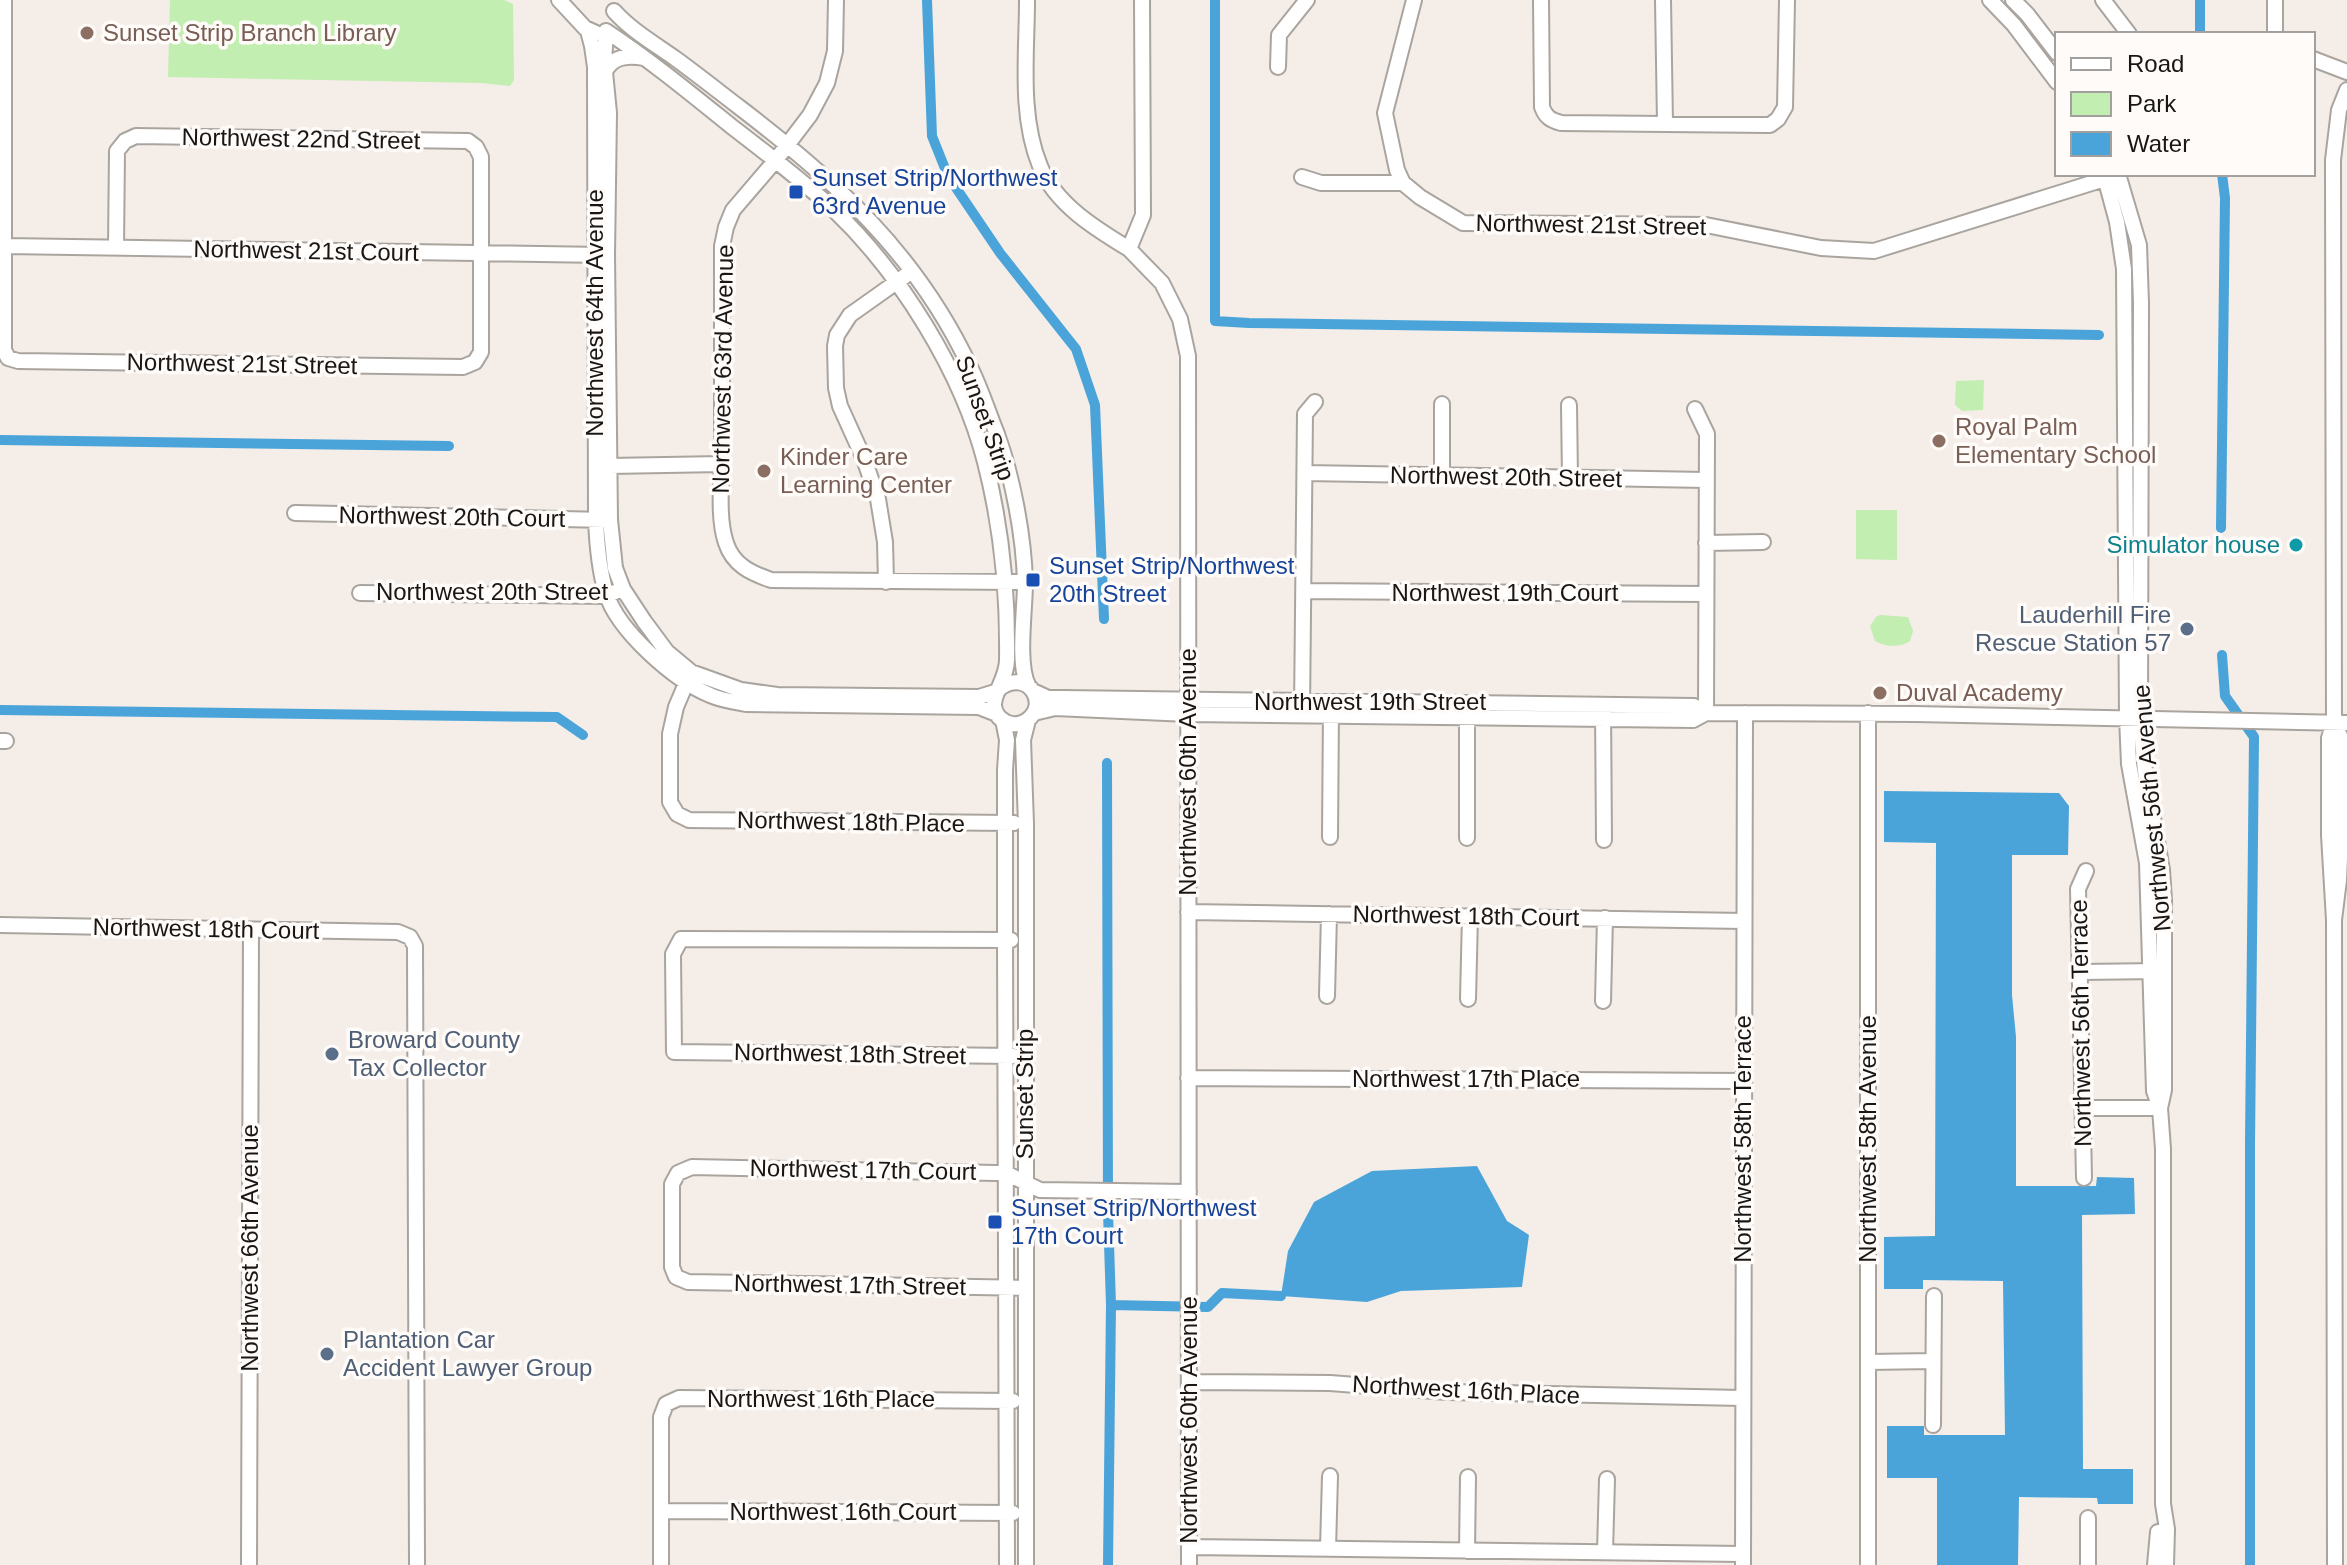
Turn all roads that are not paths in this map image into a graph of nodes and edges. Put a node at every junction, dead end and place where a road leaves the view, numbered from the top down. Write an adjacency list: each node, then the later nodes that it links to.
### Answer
1 (4, 0): 21 (street)
2 (559, 0): 17 (street)
3 (836, 0): 31 (street, Northwest 63rd Avenue)
4 (1027, 0): 38 (street, Northwest 60th Avenue)
5 (1142, 0): 38 (street)
6 (1307, 0): 25 (street)
7 (1414, 0): 35 (street)
8 (1541, 0): 30 (street)
9 (1663, 0): 30 (street)
10 (1787, 0): 30 (street)
11 (1990, 0): 28 (street)
12 (2013, 0): 22 (street)
13 (2103, 0): 19 (street)
14 (2275, 0): 20 (street)
15 (581, 1): 17 (street)
16 (610, 3): 18 (street); 31 (street, Sunset Strip)
17 (583, 25): 18 (street); 40 (street, Northwest 64th Avenue)
18 (606, 31): 23 (street, Sunset Strip); 26 (street, Northwest 64th Avenue)
19 (2127, 32)
20 (2275, 32)
21 (1, 46): 36 (street)
22 (2055, 50)
23 (644, 58): 26 (street); 32 (street, Sunset Strip)
24 (2315, 60): 27 (street)
25 (1278, 67)
26 (605, 72): 40 (street, Northwest 64th Avenue)
27 (2347, 72)
28 (2055, 79)
29 (2347, 90): 67 (street)
30 (1665, 123)
31 (788, 145): 32 (street, Northwest 63rd Avenue); 41 (street, Sunset Strip)
32 (775, 161): 42 (street, Sunset Strip); 49 (street, Northwest 63rd Avenue)
33 (2112, 176): 35 (street, Northwest 21st Street); 81 (street, Northwest 56th Avenue)
34 (1302, 177): 35 (street)
35 (1403, 183)
36 (5, 246): 37 (street, Northwest 21st Court); 39 (street, Northwest 21st Street)
37 (116, 247): 39 (street, Northwest 21st Court); 39 (street, Northwest 22nd Street)
38 (1129, 249): 71 (street, Northwest 60th Avenue)
39 (482, 254): 40 (street, Northwest 21st Court)
40 (600, 255): 50 (street, Northwest 64th Avenue); 56 (street, Northwest 64th Avenue)
41 (912, 270): 42 (street); 43 (street, Sunset Strip)
42 (897, 282): 44 (street, Sunset Strip); 59 (street)
43 (977, 383): 44 (street); 61 (street, Sunset Strip)
44 (959, 392): 60 (street, Sunset Strip)
45 (1315, 402): 51 (street)
46 (1442, 404): 52 (street)
47 (1569, 405): 53 (street)
48 (1695, 409): 54 (street)
49 (722, 464): 50 (street); 59 (street, Northwest 63rd Avenue)
50 (609, 466): 56 (street, Northwest 64th Avenue)
51 (1305, 473): 52 (street, Northwest 20th Street); 63 (street)
52 (1442, 476): 53 (street, Northwest 20th Street)
53 (1570, 478): 54 (street, Northwest 20th Street)
54 (1706, 480): 58 (street)
55 (295, 513): 56 (street, Northwest 20th Court)
56 (603, 520): 62 (street, Northwest 64th Avenue); 66 (street, Northwest 64th Avenue)
57 (1763, 542): 58 (street)
58 (1706, 543): 65 (street)
59 (886, 582): 60 (street)
60 (1006, 582): 61 (street); 70 (street, Sunset Strip)
61 (1025, 582): 69 (street, Sunset Strip)
62 (623, 589): 66 (street, Northwest 20th Street); 68 (street)
63 (1304, 591): 65 (street, Northwest 19th Court); 72 (street)
64 (360, 593): 66 (street, Northwest 20th Street)
65 (1706, 594): 76 (street)
66 (607, 596): 68 (street)
67 (2340, 633): 82 (street)
68 (689, 677): 70 (street); 80 (street); 83 (street, Northwest 18th Place)
69 (1030, 688): 70 (street); 71 (street, Northwest 19th Street); 79 (street)
70 (999, 689): 80 (street)
71 (1188, 707): 72 (street, Northwest 19th Street); 79 (street, Northwest 19th Street); 89 (street, Northwest 60th Avenue)
72 (1302, 709): 73 (street, Northwest 19th Street)
73 (1331, 710): 74 (street, Northwest 19th Street); 85 (street)
74 (1467, 710): 75 (street, Northwest 19th Street); 86 (street)
75 (1604, 712): 76 (street, Northwest 19th Street); 87 (street)
76 (1706, 713): 77 (street, Northwest 19th Street)
77 (1745, 713): 78 (street, Northwest 19th Street); 93 (street, Northwest 58th Terrace)
78 (1868, 713): 81 (street, Northwest 19th Street); 118 (street, Northwest 58th Avenue)
79 (1031, 716): 80 (street); 84 (street, Sunset Strip)
80 (1000, 717): 83 (street, Sunset Strip)
81 (2134, 718): 82 (street, Northwest 19th Street); 98 (street, Northwest 56th Avenue)
82 (2340, 723): 119 (street)
83 (1006, 823): 84 (street, Northwest 18th Place); 96 (street, Sunset Strip)
84 (1026, 824): 97 (street, Sunset Strip)
85 (1330, 837)
86 (1467, 838)
87 (1604, 840)
88 (2086, 871): 99 (street, Northwest 56th Terrace)
89 (1188, 912): 90 (street, Northwest 18th Court); 105 (street, Northwest 60th Avenue)
90 (1329, 914): 91 (street, Northwest 18th Court); 100 (street)
91 (1470, 916): 92 (street, Northwest 18th Court); 101 (street)
92 (1605, 918): 93 (street, Northwest 18th Court); 102 (street)
93 (1744, 921): 106 (street, Northwest 58th Terrace)
94 (0, 925): 95 (street, Northwest 18th Court)
95 (251, 930): 138 (street, Northwest 66th Avenue); 139 (street, Northwest 18th Court)
96 (1005, 940): 97 (street); 103 (street, Sunset Strip); 103 (street, Northwest 18th Street)
97 (1025, 940): 104 (street, Sunset Strip)
98 (2158, 971): 99 (street); 108 (street, Northwest 56th Avenue)
99 (2080, 972): 107 (street, Northwest 56th Terrace)
100 (1327, 996)
101 (1468, 999)
102 (1603, 1001)
103 (1006, 1056): 104 (street, Northwest 18th Street); 109 (street, Sunset Strip)
104 (1026, 1056): 111 (street, Sunset Strip)
105 (1188, 1078): 106 (street, Northwest 17th Place); 112 (street, Northwest 60th Avenue)
106 (1743, 1081): 121 (street, Northwest 58th Terrace)
107 (2083, 1108): 108 (street); 110 (street, Northwest 56th Terrace)
108 (2160, 1108): 128 (street, Northwest 56th Avenue)
109 (1006, 1173): 111 (street, Northwest 17th Court); 113 (street, Northwest 17th Court); 114 (street, Sunset Strip)
110 (2084, 1178)
111 (1026, 1184): 112 (street, Northwest 17th Court); 115 (street, Sunset Strip)
112 (1189, 1192): 120 (street, Northwest 60th Avenue)
113 (676, 1277): 114 (street, Northwest 17th Street)
114 (1007, 1287): 115 (street, Northwest 17th Street); 122 (street, Sunset Strip)
115 (1026, 1288): 123 (street, Sunset Strip)
116 (1934, 1296): 117 (street)
117 (1933, 1361): 118 (street); 124 (street)
118 (1868, 1362): 144 (street, Northwest 58th Avenue)
119 (2340, 1380): 148 (street)
120 (1189, 1382): 121 (street, Northwest 16th Place); 133 (street, Northwest 60th Avenue)
121 (1743, 1398): 137 (street, Northwest 58th Terrace)
122 (1007, 1401): 123 (street, Northwest 16th Place); 129 (street, Northwest 16th Place); 130 (street, Sunset Strip)
123 (1026, 1401): 131 (street, Sunset Strip)
124 (1933, 1425)
125 (1330, 1476): 134 (street)
126 (1468, 1477): 135 (street)
127 (1607, 1479): 136 (street)
128 (2163, 1504): 146 (street, Northwest 56th Avenue); 147 (street, Northwest 56th Avenue)
129 (661, 1511): 130 (street, Northwest 16th Court); 140 (street)
130 (1006, 1513): 131 (street, Northwest 16th Court); 141 (street, Sunset Strip)
131 (1026, 1514): 142 (street, Sunset Strip)
132 (2088, 1518): 145 (street)
133 (1189, 1547): 134 (street); 143 (street, Northwest 60th Avenue)
134 (1328, 1549): 135 (street)
135 (1467, 1551): 136 (street)
136 (1605, 1552): 137 (street)
137 (1743, 1559)
138 (249, 1565)
139 (417, 1565)
140 (661, 1565)
141 (1007, 1565)
142 (1026, 1565)
143 (1189, 1565)
144 (1868, 1565)
145 (2088, 1565)
146 (2155, 1565)
147 (2166, 1565)
148 (2335, 1565)

